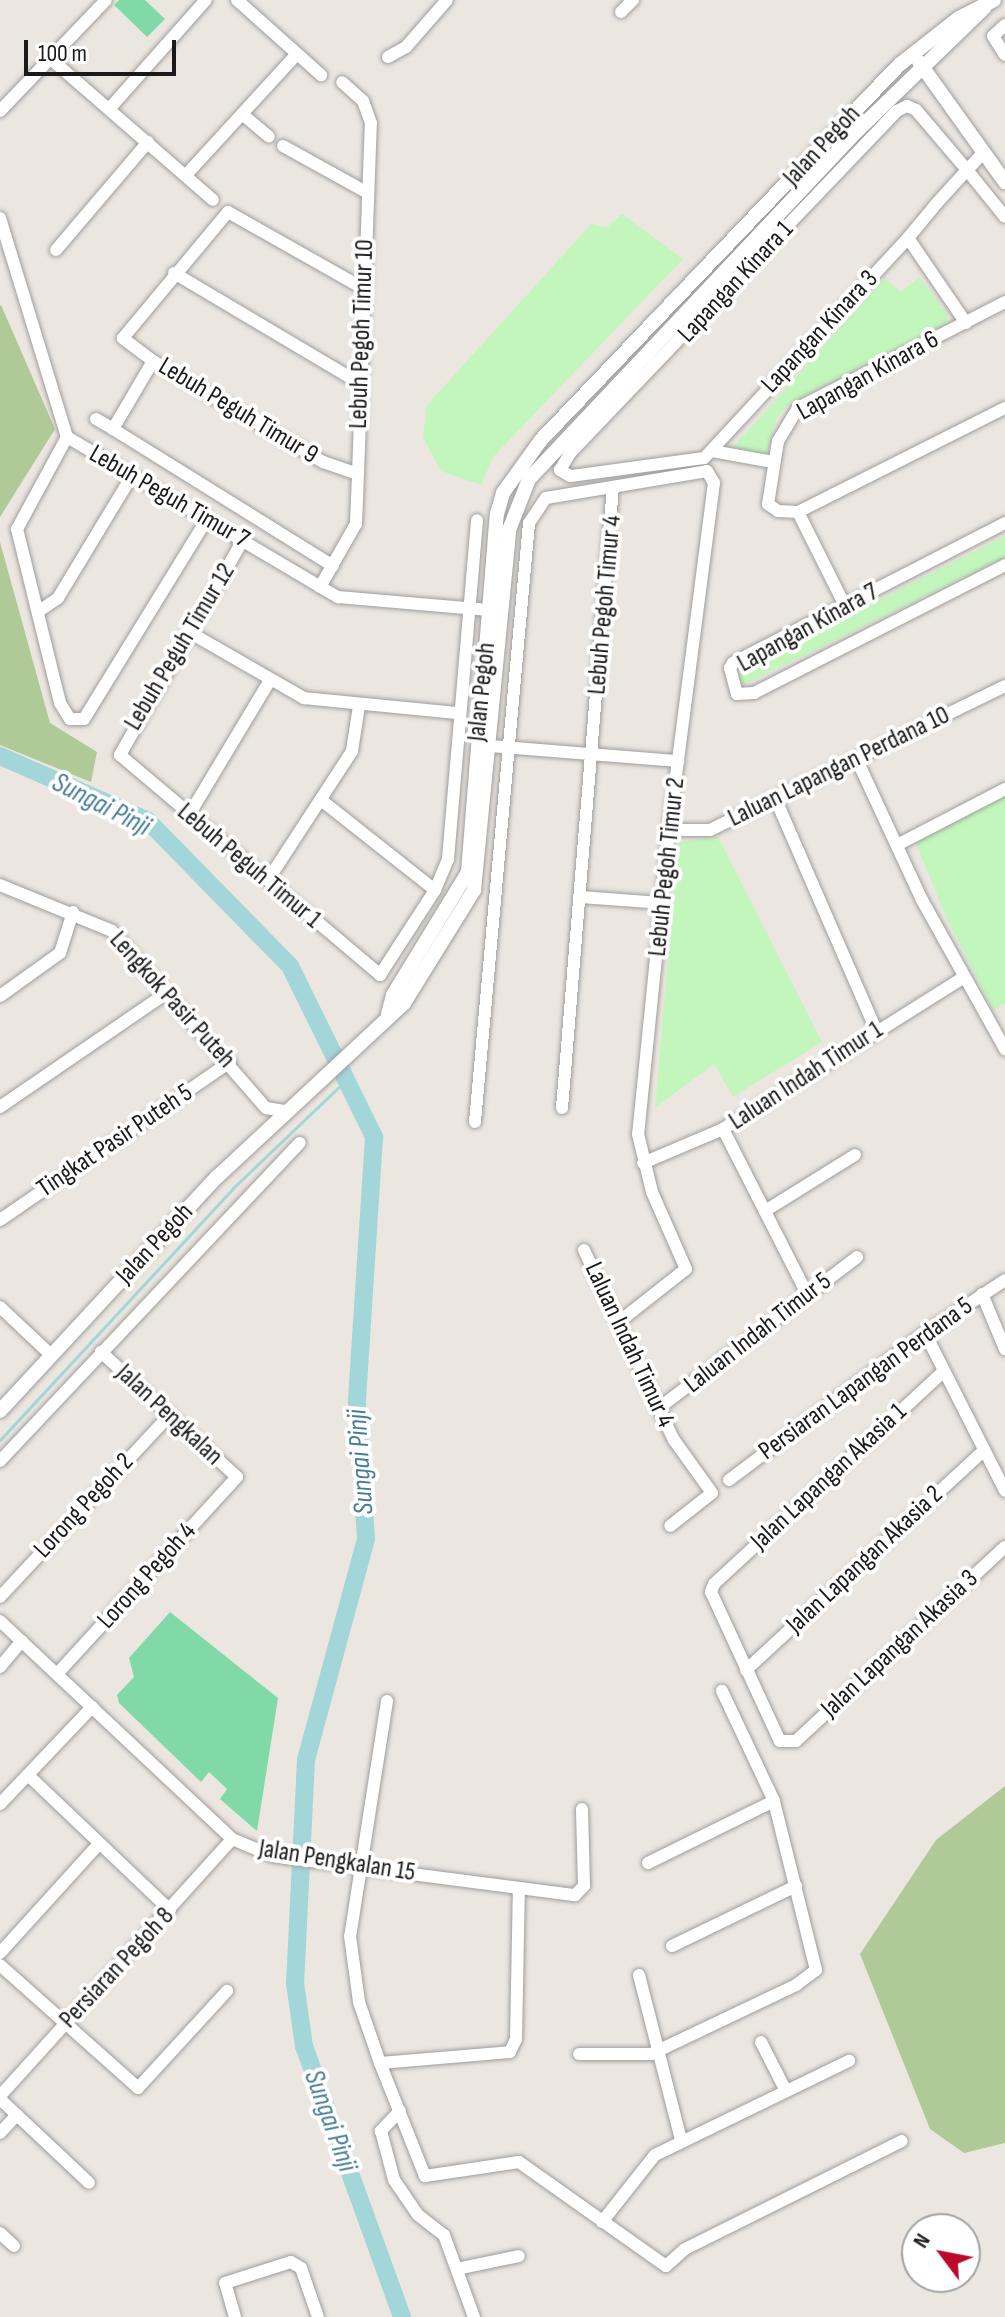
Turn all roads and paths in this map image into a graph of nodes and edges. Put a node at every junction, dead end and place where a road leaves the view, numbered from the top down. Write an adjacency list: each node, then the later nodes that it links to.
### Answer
1 (106, 0): 13 (street)
2 (206, 0): 17 (street)
3 (237, 0): 9 (street)
4 (447, 0): 12 (street)
5 (633, 0): 7 (street)
6 (986, 3): 10 (street, Jalan Pegoh); 14 (street)
7 (621, 12)
8 (1005, 25): 11 (street)
9 (297, 54): 15 (street); 19 (street)
10 (913, 54): 14 (street); 59 (street, Jalan Pegoh)
11 (1005, 55)
12 (388, 57)
13 (52, 60): 17 (street); 18 (street)
14 (922, 68): 23 (street); 55 (street)
15 (321, 75)
16 (342, 82): 27 (street, Lebuh Pegoh Timur 10)
17 (110, 108): 21 (street)
18 (0, 111)
19 (242, 114): 20 (street); 25 (street)
20 (269, 137)
21 (148, 142): 25 (street); 32 (street)
22 (283, 146): 27 (street)
23 (983, 153): 24 (street, Lapangan Kinara 3); 26 (street)
24 (967, 170): 29 (street); 31 (street, Lapangan Kinara 3); 43 (street, Lapangan Kinara 1)
25 (186, 175): 28 (street)
26 (1005, 182)
27 (368, 193): 34 (street, Lebuh Pegoh Timur 10)
28 (213, 200)
29 (1005, 217)
30 (0, 218): 42 (street, Lebuh Peguh Timur 7)
31 (908, 238): 36 (street); 43 (street, Lapangan Kinara 3)
32 (56, 250)
33 (174, 273): 34 (street); 37 (street, Lebuh Peguh Timur 9); 38 (street)
34 (364, 289): 38 (street, Lebuh Pegoh Timur 10)
35 (1005, 302): 36 (street, Lapangan Kinara 6)
36 (966, 323): 44 (street, Lapangan Kinara 6)
37 (153, 361): 41 (street); 45 (street, Lebuh Peguh Timur 9)
38 (359, 383): 45 (street, Lebuh Pegoh Timur 10)
39 (1005, 408): 48 (street)
40 (96, 419): 41 (street)
41 (113, 429): 54 (street)
42 (67, 437): 46 (street, Lebuh Peguh Timur 7); 60 (street)
43 (712, 451): 44 (street)
44 (773, 462): 48 (street, Lapangan Kinara 6)
45 (358, 474): 54 (street, Lebuh Pegoh Timur 10)
46 (132, 476): 49 (street, Lebuh Peguh Timur 7); 60 (street)
47 (613, 487): 69 (street, Lebuh Pegoh Timur 4); 70 (street, Lebuh Pegoh Timur 4); 73 (street, Lebuh Pegoh Timur 2)
48 (798, 512): 57 (street)
49 (207, 519): 52 (street, Lebuh Peguh Timur 7); 60 (street, Lebuh Peguh Timur 12)
50 (477, 520): 58 (street, Jalan Pegoh)
51 (1005, 523): 57 (street, Lapangan Kinara 7)
52 (243, 540): 56 (street, Lebuh Peguh Timur 7); 61 (street, Lebuh Peguh Timur 12)
53 (1005, 565): 57 (street, Lapangan Kinara 7)
54 (333, 566): 56 (street, Lebuh Pegoh Timur 10)
55 (503, 583): 59 (street); 62 (street)
56 (320, 587): 58 (street, Lebuh Peguh Timur 7)
57 (845, 606)
58 (469, 607): 59 (street, Lebuh Peguh Timur 7); 66 (street, Jalan Pegoh)
59 (491, 610): 62 (street); 67 (street, Jalan Pegoh)
60 (39, 611)
61 (189, 632): 63 (street); 71 (street, Lebuh Peguh Timur 12)
62 (499, 632): 68 (street)
63 (269, 682): 65 (street); 78 (street)
64 (1005, 686): 72 (street, Laluan Lapangan Perdana 10)
65 (359, 706): 66 (street); 76 (street)
66 (458, 713): 83 (street, Jalan Pegoh)
67 (479, 719): 68 (street); 74 (street, Jalan Pegoh)
68 (490, 746): 69 (street); 74 (street); 91 (street)
69 (509, 748): 70 (street); 100 (street, Lebuh Pegoh Timur 4)
70 (591, 754): 73 (street); 84 (street, Lebuh Pegoh Timur 4)
71 (120, 755): 78 (street, Lebuh Peguh Timur 1)
72 (857, 760): 77 (street, Laluan Lapangan Perdana 10); 80 (street)
73 (678, 761): 79 (street, Lebuh Pegoh Timur 2)
74 (474, 776): 91 (street, Jalan Pegoh)
75 (1005, 789): 80 (street)
76 (321, 800): 81 (street); 83 (street)
77 (776, 800): 79 (street, Laluan Lapangan Perdana 10); 92 (street)
78 (189, 815): 81 (street, Lebuh Peguh Timur 1)
79 (669, 830): 85 (street, Lebuh Pegoh Timur 2)
80 (897, 845): 88 (street)
81 (268, 880): 87 (street, Lebuh Peguh Timur 1)
82 (0, 885): 86 (street, Lengkok Pasir Puteh)
83 (435, 890): 87 (street, Jalan Pegoh)
84 (580, 897): 85 (street); 98 (street, Lebuh Pegoh Timur 4)
85 (661, 903): 105 (street, Lebuh Pegoh Timur 2)
86 (73, 912): 89 (street, Lengkok Pasir Puteh); 90 (street)
87 (380, 975)
88 (964, 977): 92 (street, Laluan Indah Timur 1); 93 (street)
89 (168, 992): 95 (street, Lengkok Pasir Puteh); 96 (street)
90 (0, 996)
91 (388, 1014): 99 (street, Jalan Pegoh)
92 (876, 1030): 101 (street, Laluan Indah Timur 1)
93 (1001, 1033): 94 (street)
94 (1005, 1049)
95 (230, 1062): 97 (street, Lengkok Pasir Puteh); 107 (street, Tingkat Pasir Puteh 5)
96 (0, 1107)
97 (266, 1108): 99 (street); 102 (street)
98 (562, 1108)
99 (288, 1110): 102 (street, Jalan Pegoh)
100 (475, 1122)
101 (723, 1129): 105 (street, Laluan Indah Timur 1); 106 (street)
102 (266, 1131): 120 (street, Jalan Pegoh)
103 (300, 1143): 119 (street, Jalan Pegoh)
104 (855, 1155): 106 (street)
105 (643, 1163): 116 (street, Lebuh Pegoh Timur 2)
106 (765, 1211): 111 (street)
107 (0, 1220)
108 (584, 1250): 116 (street, Laluan Indah Timur 4)
109 (857, 1257): 111 (street, Laluan Indah Timur 5)
110 (1005, 1280): 112 (street, Persiaran Lapangan Perdana 5)
111 (807, 1294): 122 (street, Laluan Indah Timur 5)
112 (982, 1294): 115 (street); 117 (street, Persiaran Lapangan Perdana 5)
113 (0, 1307): 120 (street)
114 (1005, 1309): 115 (street)
115 (991, 1318): 118 (street)
116 (620, 1321): 122 (street, Laluan Indah Timur 4)
117 (925, 1333): 121 (street); 128 (street, Persiaran Lapangan Perdana 5)
118 (1005, 1349)
119 (101, 1352): 124 (street, Jalan Pengkalan); 126 (street, Jalan Pegoh)
120 (52, 1356): 123 (street, Jalan Pegoh)
121 (944, 1371): 125 (street); 136 (street, Jalan Lapangan Akasia 1)
122 (659, 1408): 130 (street, Laluan Indah Timur 4)
123 (0, 1411)
124 (169, 1416): 127 (street, Jalan Pengkalan); 132 (street, Lorong Pegoh 2)
125 (984, 1450): 129 (street); 136 (street, Jalan Lapangan Akasia 2)
126 (0, 1461)
127 (237, 1477): 137 (street, Lorong Pegoh 4)
128 (729, 1480)
129 (1005, 1491)
130 (670, 1526)
131 (1005, 1547): 136 (street, Jalan Lapangan Akasia 3)
132 (0, 1597)
133 (0, 1621): 134 (street, Jalan Pengkalan 15)
134 (22, 1641): 135 (street); 137 (street, Jalan Pengkalan 15)
135 (0, 1667)
136 (746, 1670)
137 (57, 1674): 140 (street, Jalan Pengkalan 15)
138 (722, 1691): 142 (street)
139 (387, 1701): 148 (street)
140 (92, 1707): 141 (street); 145 (street, Jalan Pengkalan 15)
141 (28, 1775): 143 (street); 146 (street)
142 (774, 1801): 147 (street); 149 (street)
143 (0, 1804)
144 (582, 1809): 150 (street, Jalan Pengkalan 15)
145 (232, 1839): 148 (street, Jalan Pengkalan 15); 151 (street, Persiaran Pegoh 8)
146 (99, 1844): 151 (street); 153 (street)
147 (648, 1863)
148 (360, 1867): 150 (street, Jalan Pengkalan 15); 162 (street)
149 (796, 1886): 152 (street); 159 (street)
150 (519, 1888): 162 (street)
151 (170, 1910): 157 (street, Persiaran Pegoh 8)
152 (672, 1946)
153 (0, 1953)
154 (0, 1965): 157 (street)
155 (639, 1975): 159 (street)
156 (227, 1991): 157 (street)
157 (65, 2024): 164 (street, Persiaran Pegoh 8)
158 (761, 2042): 163 (street)
159 (659, 2051): 160 (street); 168 (street)
160 (579, 2054)
161 (849, 2061): 163 (street)
162 (380, 2063): 165 (street)
163 (786, 2091): 168 (street)
164 (0, 2098): 166 (street)
165 (400, 2111): 171 (street); 175 (street)
166 (17, 2115): 167 (street); 170 (street)
167 (0, 2133)
168 (681, 2140): 171 (street)
169 (902, 2141): 171 (street)
170 (89, 2183)
171 (602, 2222)
172 (0, 2233): 173 (street)
173 (14, 2246)
174 (519, 2256): 175 (street)
175 (457, 2269): 178 (street)
176 (235, 2317): 177 (street)
177 (318, 2317)
178 (474, 2317)

